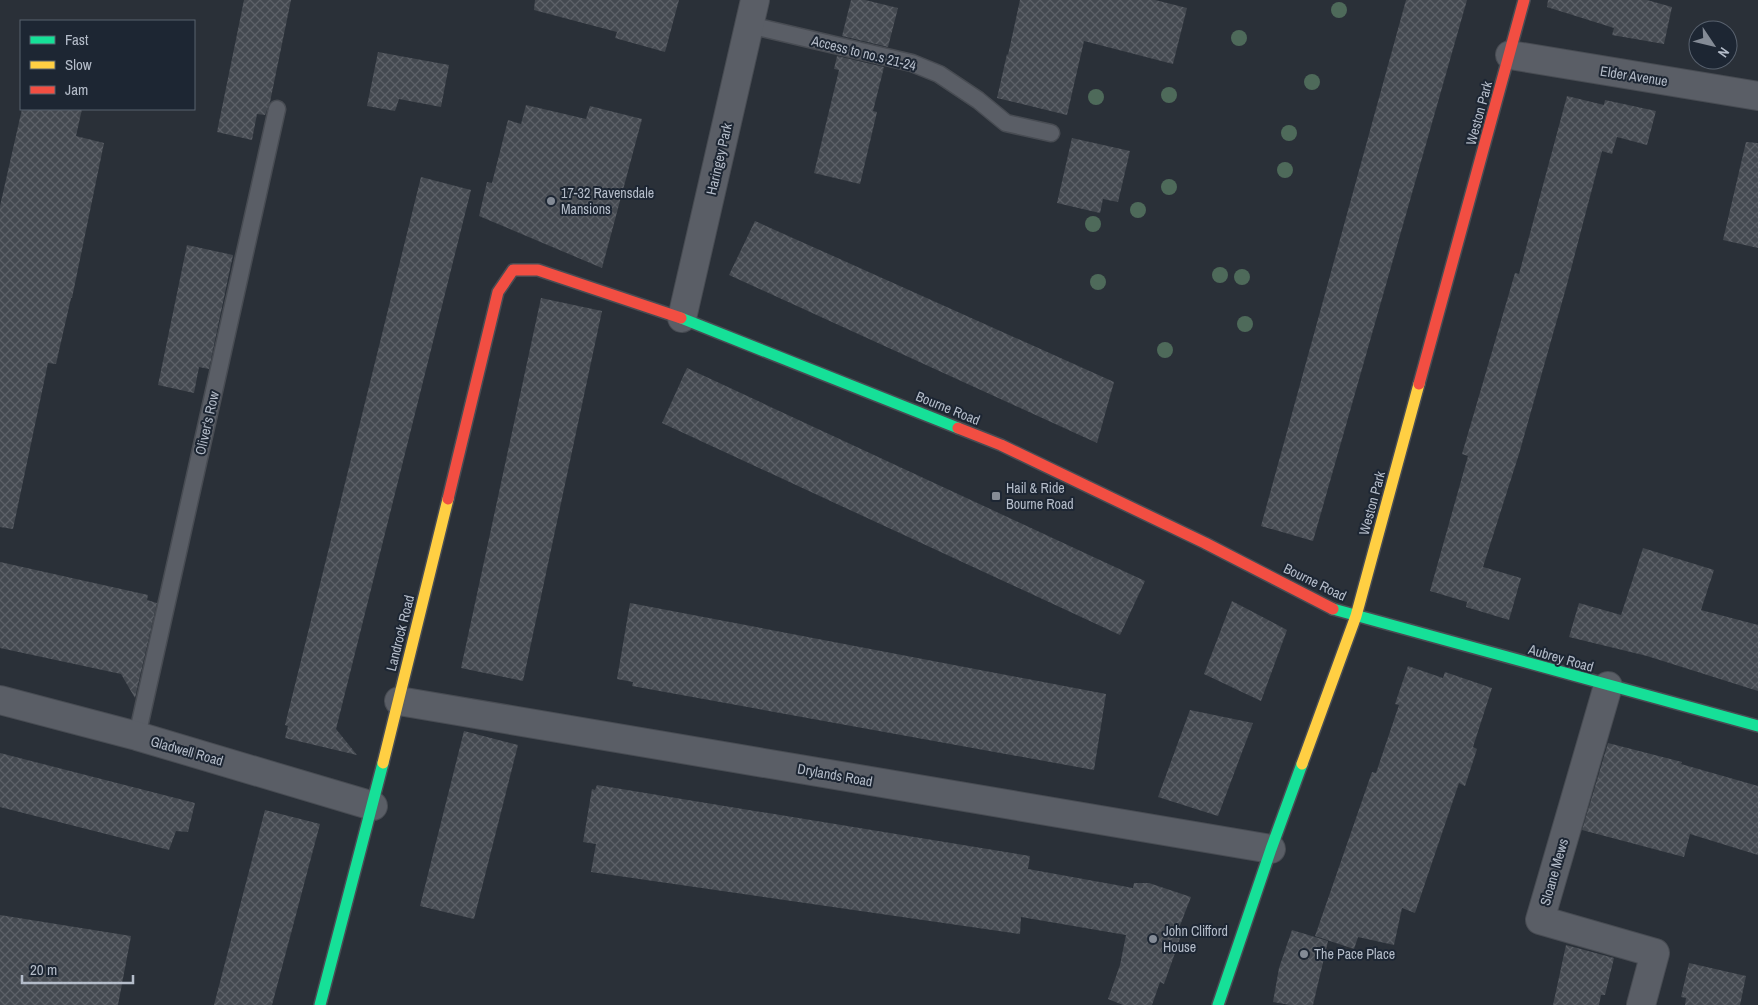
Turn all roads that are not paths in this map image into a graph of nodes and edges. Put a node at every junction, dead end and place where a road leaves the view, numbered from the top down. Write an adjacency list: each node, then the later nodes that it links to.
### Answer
1 (1524, 0): 3 (street, Weston Park)
2 (752, 13): 6 (lane, Access to no.s 21-24); 8 (street, Haringey Park)
3 (1510, 55): 4 (street, Elder Avenue); 9 (street, Weston Park)
4 (1758, 96)
5 (277, 109): 14 (lane, Oliver's Row)
6 (1051, 133)
7 (513, 270): 8 (street, Bourne Road); 12 (street, Landrock Road)
8 (682, 318): 9 (street, Bourne Road)
9 (1356, 616): 10 (street, Aubrey Road); 16 (street, Weston Park)
10 (1608, 686): 13 (street, Aubrey Road); 19 (street, Sloane Mews)
11 (0, 700): 14 (street, Gladwell Road)
12 (399, 701): 15 (street, Landrock Road); 16 (street, Drylands Road)
13 (1758, 726)
14 (137, 736): 15 (street, Gladwell Road)
15 (373, 806): 17 (street, Landrock Road)
16 (1271, 849): 18 (street, Weston Park)
17 (320, 1005)
18 (1218, 1005)
19 (1641, 1005)

